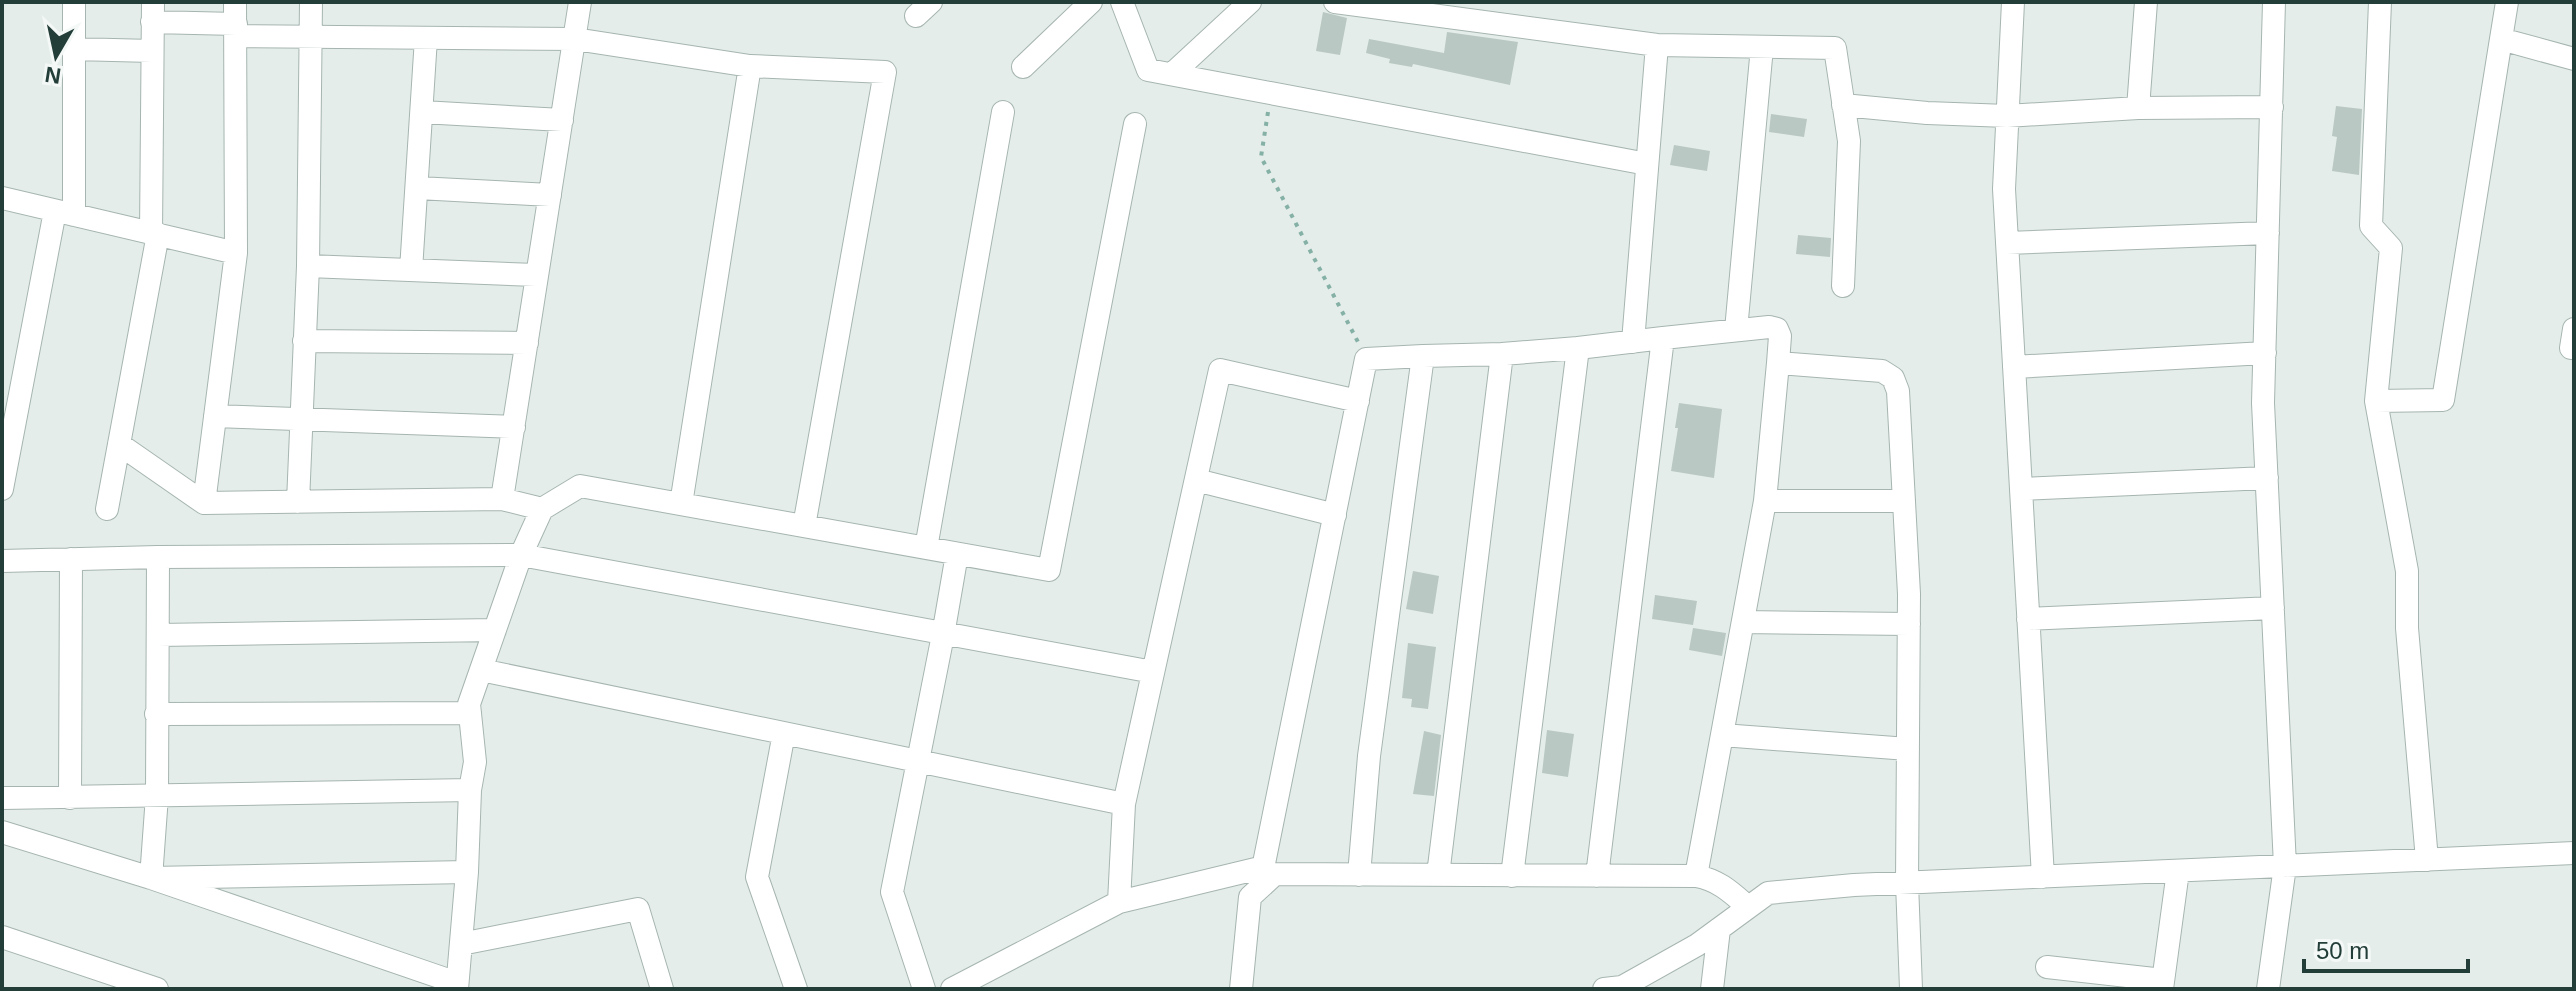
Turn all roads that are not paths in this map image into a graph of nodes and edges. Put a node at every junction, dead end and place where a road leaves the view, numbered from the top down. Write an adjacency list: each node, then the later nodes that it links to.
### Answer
1 (74, 2): 21 (street)
2 (311, 2): 15 (street)
3 (580, 2): 17 (street)
4 (1091, 2): 25 (street)
5 (1122, 2): 26 (street)
6 (1250, 2): 26 (street)
7 (1335, 2): 19 (street)
8 (2013, 2): 32 (street)
9 (2146, 2): 29 (street)
10 (2274, 2): 28 (street)
11 (2380, 2): 62 (street)
12 (2507, 2): 18 (street)
13 (152, 12): 14 (street); 22 (street)
14 (236, 21): 15 (street); 43 (street)
15 (311, 38): 16 (street); 44 (street)
16 (426, 38): 17 (street); 30 (street)
17 (575, 39): 24 (street); 33 (street)
18 (2501, 39): 23 (street); 62 (street)
19 (1657, 45): 20 (street); 35 (street)
20 (1762, 47): 27 (street); 49 (street)
21 (74, 49): 22 (street); 39 (street)
22 (152, 51): 41 (street)
23 (2574, 59)
24 (750, 66): 76 (street); 80 (street)
25 (1023, 67)
26 (1172, 74): 35 (street)
27 (1843, 105): 32 (street); 47 (street)
28 (2272, 107): 29 (street); 40 (street)
29 (2138, 108): 32 (street)
30 (422, 112): 33 (street); 36 (street)
31 (1003, 112): 81 (street)
32 (2007, 116): 42 (street)
33 (562, 120): 37 (street)
34 (1135, 124): 82 (street)
35 (1647, 164): 52 (street)
36 (418, 188): 37 (street); 45 (street)
37 (550, 195): 46 (street)
38 (2, 198): 39 (street)
39 (65, 213): 41 (street); 69 (street)
40 (2268, 233): 42 (street); 56 (street)
41 (155, 234): 43 (street); 66 (street)
42 (2007, 243): 60 (street)
43 (236, 253): 63 (street)
44 (308, 266): 45 (street); 51 (street)
45 (411, 270): 46 (street)
46 (536, 275): 53 (street)
47 (1843, 286)
48 (2574, 329): 55 (street)
49 (1736, 330): 50 (street); 59 (street)
50 (1663, 338): 52 (street); 116 (street)
51 (304, 341): 53 (street); 64 (street)
52 (1633, 342): 54 (street)
53 (527, 343): 65 (street)
54 (1578, 348): 57 (street); 115 (street)
55 (2574, 348)
56 (2265, 353): 60 (street); 67 (street)
57 (1502, 354): 58 (street); 114 (street)
58 (1423, 356): 61 (street); 113 (street)
59 (1778, 363): 72 (street); 73 (street)
60 (2014, 367): 70 (street)
61 (1358, 401): 68 (street); 79 (street)
62 (2376, 401): 109 (street)
63 (215, 416): 64 (street); 75 (street)
64 (300, 419): 65 (street); 74 (street)
65 (514, 427): 71 (street)
66 (119, 444): 75 (street); 77 (street)
67 (2267, 478): 70 (street); 87 (street)
68 (1196, 480): 79 (street); 95 (street)
69 (2, 489)
70 (2021, 489): 88 (street)
71 (502, 499): 74 (street); 78 (street)
72 (1765, 501): 73 (street); 89 (street)
73 (1904, 501): 90 (street)
74 (298, 502): 75 (street)
75 (204, 503)
76 (681, 504): 78 (street); 80 (street)
77 (107, 509)
78 (542, 509): 83 (street)
79 (1335, 515): 120 (street)
80 (804, 526): 81 (street)
81 (926, 548): 82 (street)
82 (957, 554): 93 (street)
83 (521, 555): 84 (street); 91 (street); 93 (street)
84 (158, 557): 85 (street); 92 (street)
85 (71, 559): 86 (street); 105 (street)
86 (2, 561)
87 (2273, 608): 88 (street); 110 (street)
88 (2028, 619): 118 (street)
89 (1743, 622): 90 (street); 99 (street)
90 (1909, 624): 100 (street)
91 (495, 630): 92 (street); 94 (street)
92 (158, 635): 97 (street)
93 (943, 635): 95 (street); 101 (street)
94 (481, 670): 96 (street); 98 (street)
95 (1153, 672): 106 (street)
96 (470, 713): 97 (street); 102 (street)
97 (156, 714): 103 (street)
98 (784, 733): 101 (street); 132 (street)
99 (1722, 735): 100 (street); 117 (street)
100 (1908, 749): 121 (street)
101 (918, 761): 106 (street); 133 (street)
102 (470, 790): 103 (street); 112 (street)
103 (157, 796): 105 (street); 119 (street)
104 (2, 798): 105 (street)
105 (70, 798)
106 (1124, 804): 122 (street)
107 (2, 832): 119 (street)
108 (2574, 853): 109 (street)
109 (2427, 860): 110 (street)
110 (2285, 866): 111 (street); 139 (street)
111 (2178, 871): 118 (street); 128 (street)
112 (467, 872): 119 (street); 126 (street)
113 (1359, 875): 114 (street); 120 (street)
114 (1438, 875): 115 (street)
115 (1512, 876): 116 (street)
116 (1597, 876): 117 (street)
117 (1696, 876): 123 (street)
118 (2043, 877): 121 (street)
119 (151, 878): 129 (street)
120 (1261, 878): 122 (street); 135 (street)
121 (1907, 883): 123 (street); 138 (street)
122 (1119, 902): 134 (street)
123 (1748, 907): 124 (street)
124 (1719, 929): 136 (street); 137 (street)
125 (2, 937): 130 (street)
126 (461, 944): 129 (street); 131 (street)
127 (2047, 967): 128 (street)
128 (2163, 984)
129 (457, 986)
130 (157, 989)
131 (662, 989)
132 (796, 989)
133 (924, 989)
134 (952, 989)
135 (1241, 989)
136 (1604, 989)
137 (1712, 989)
138 (1911, 989)
139 (2268, 989)

